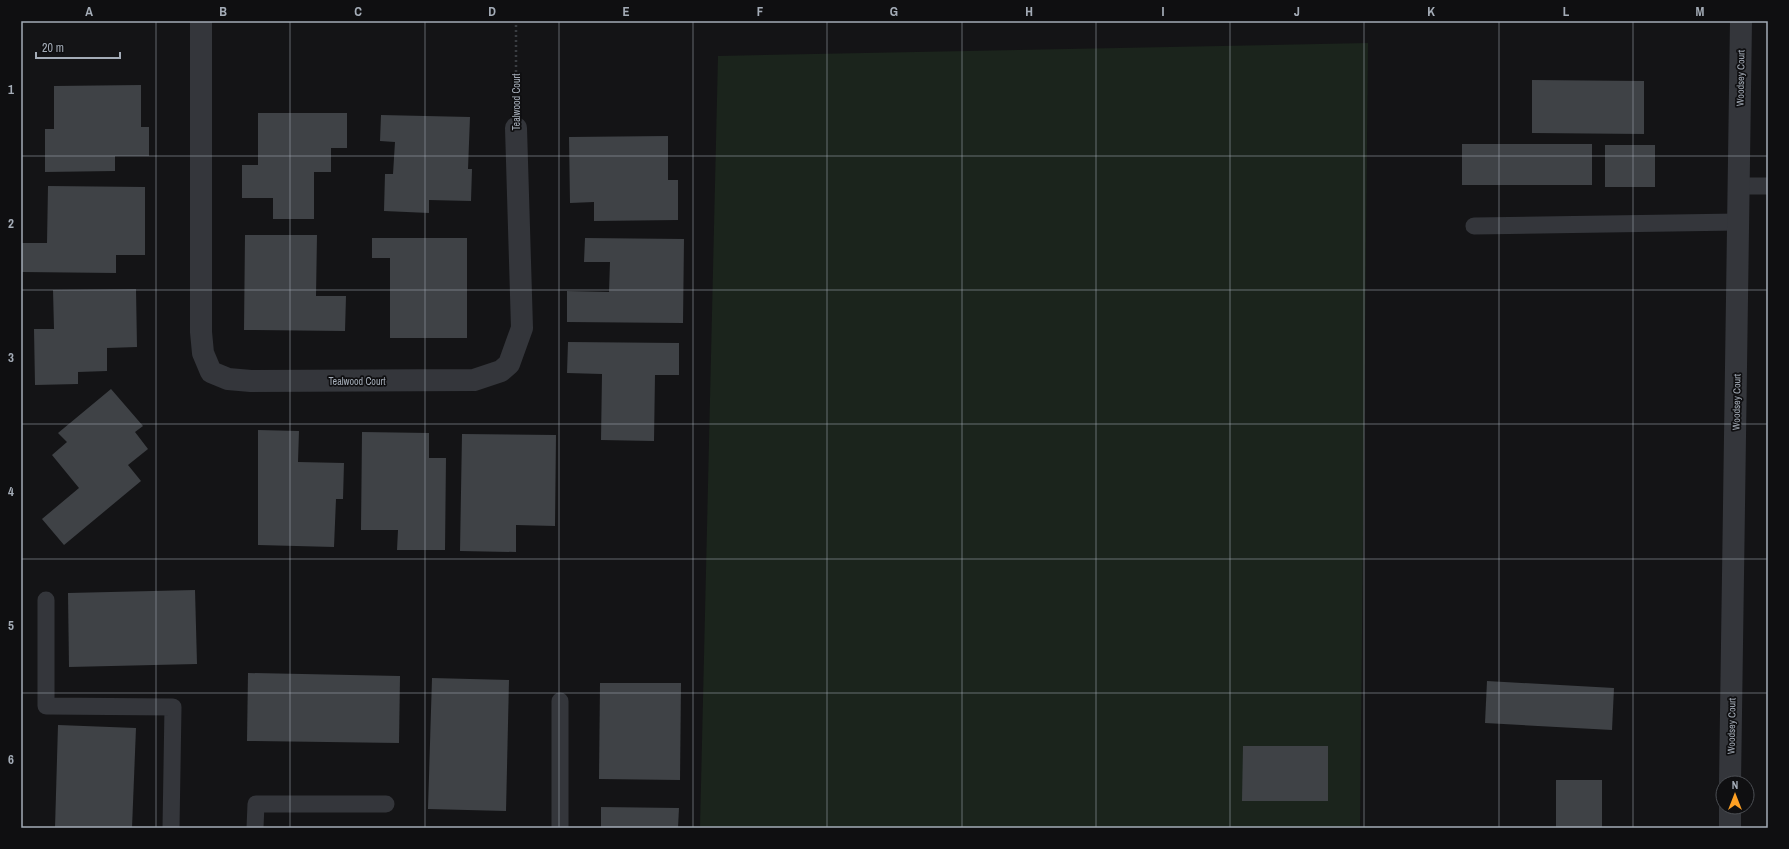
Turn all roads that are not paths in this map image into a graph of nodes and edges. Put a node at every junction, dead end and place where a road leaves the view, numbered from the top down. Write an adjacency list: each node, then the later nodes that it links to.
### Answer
1 (201, 21): 3 (street, Tealwood Court)
2 (1741, 21): 4 (street, Woodsey Court)
3 (516, 128)
4 (1739, 186): 5 (lane); 6 (street, Woodsey Court)
5 (1768, 186)
6 (1738, 222): 7 (lane); 10 (street, Woodsey Court)
7 (1474, 226)
8 (46, 600): 13 (lane)
9 (560, 701): 15 (lane)
10 (1730, 775)
11 (386, 804): 14 (lane)
12 (1730, 815): 16 (street)
13 (171, 828)
14 (255, 828)
15 (560, 828)
16 (1730, 828)

